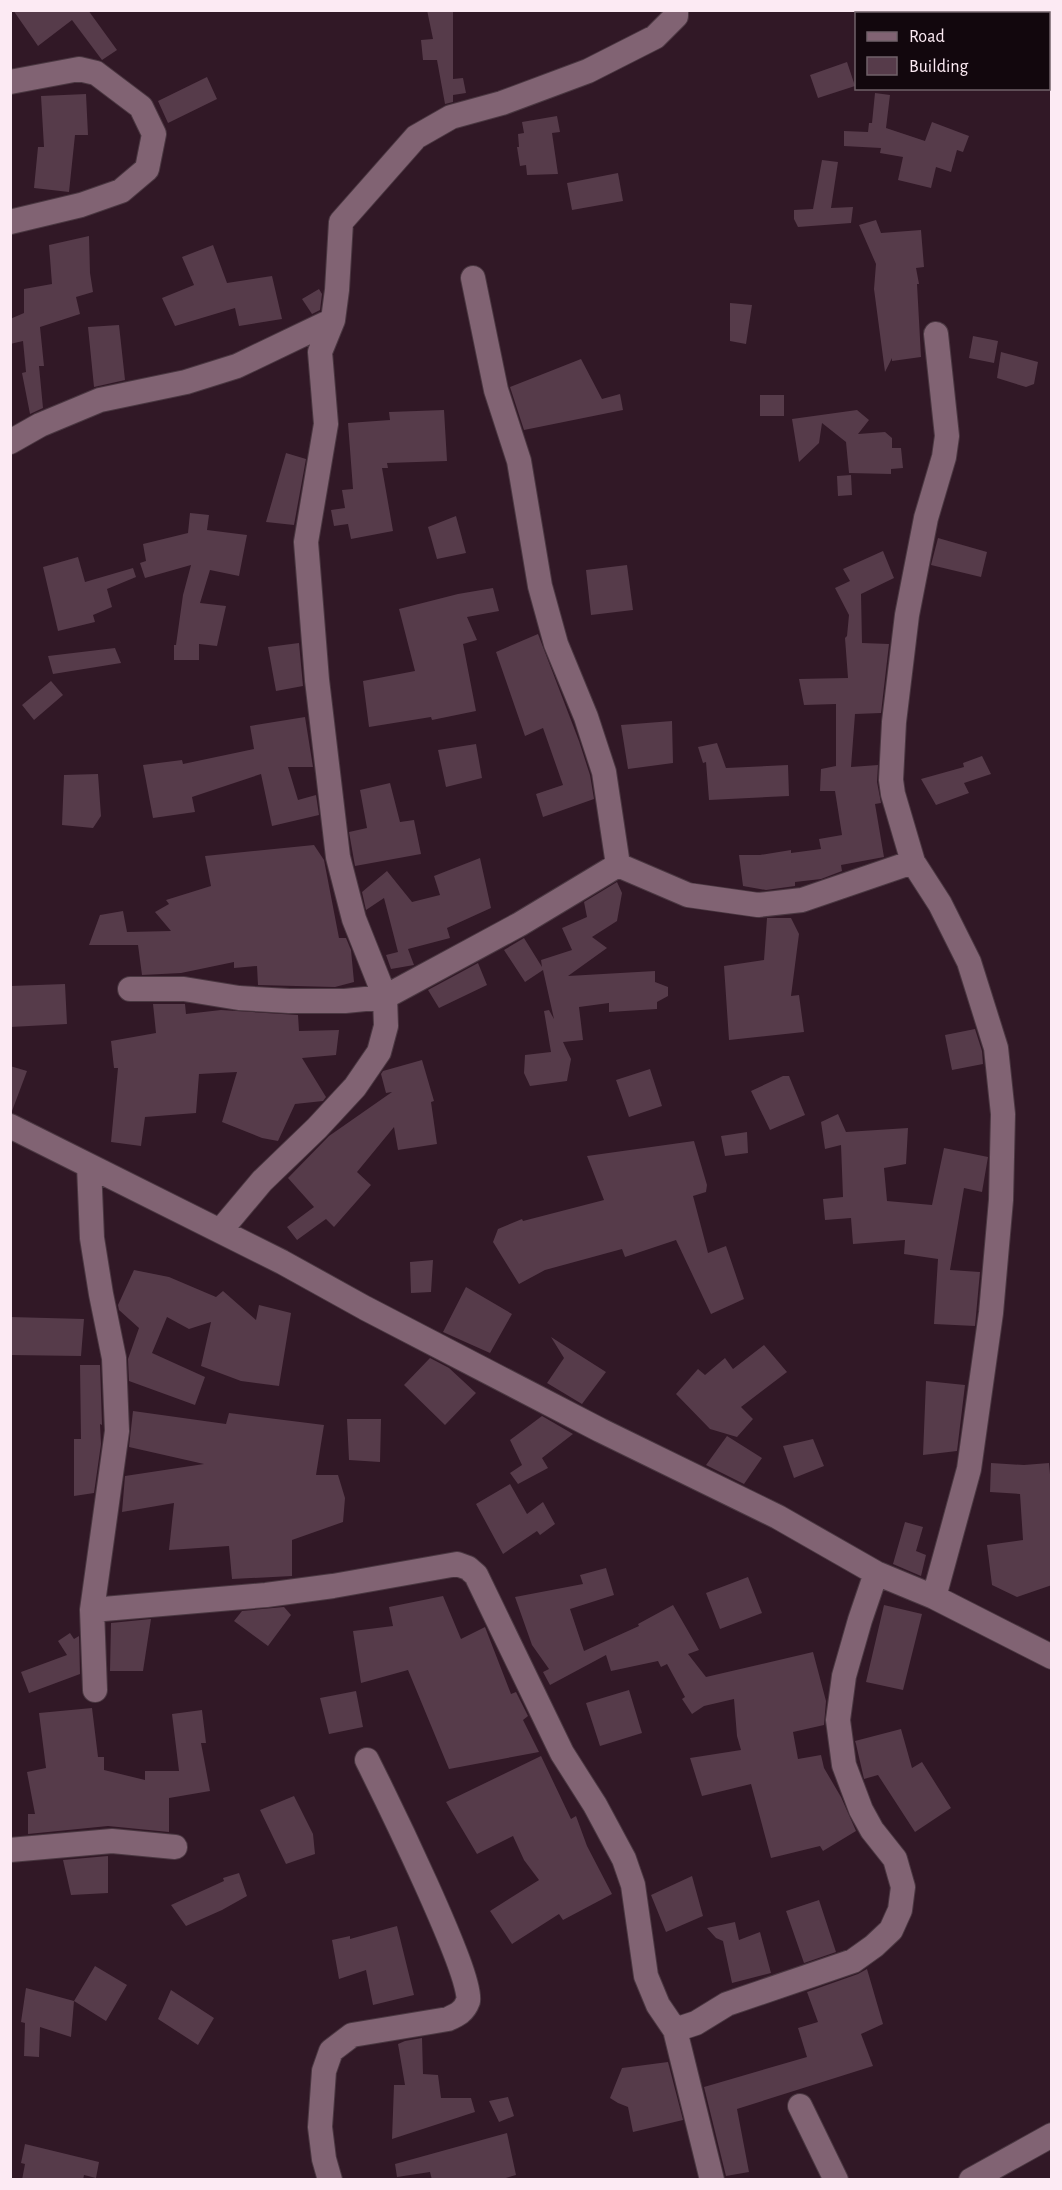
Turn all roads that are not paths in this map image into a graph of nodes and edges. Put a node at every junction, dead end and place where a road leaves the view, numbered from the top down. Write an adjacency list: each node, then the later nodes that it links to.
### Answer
1 (676, 10): 5 (street)
2 (10, 82): 3 (street)
3 (10, 222)
4 (473, 278): 9 (street)
5 (333, 320): 7 (street); 11 (street)
6 (936, 334): 8 (street)
7 (10, 442)
8 (913, 862): 9 (street); 16 (street)
9 (618, 865): 11 (street)
10 (130, 989): 11 (street)
11 (385, 997): 14 (street)
12 (10, 1126): 13 (street)
13 (89, 1166): 14 (street); 17 (street)
14 (220, 1231): 15 (street)
15 (876, 1573): 16 (street); 23 (street)
16 (934, 1597): 18 (street)
17 (92, 1610): 19 (street); 23 (street)
18 (1052, 1658)
19 (95, 1690)
20 (367, 1760): 26 (street)
21 (175, 1847): 22 (street)
22 (10, 1850)
23 (675, 2030): 27 (street)
24 (800, 2106): 28 (street)
25 (1052, 2135): 29 (street)
26 (330, 2180)
27 (712, 2180)
28 (836, 2180)
29 (971, 2180)

